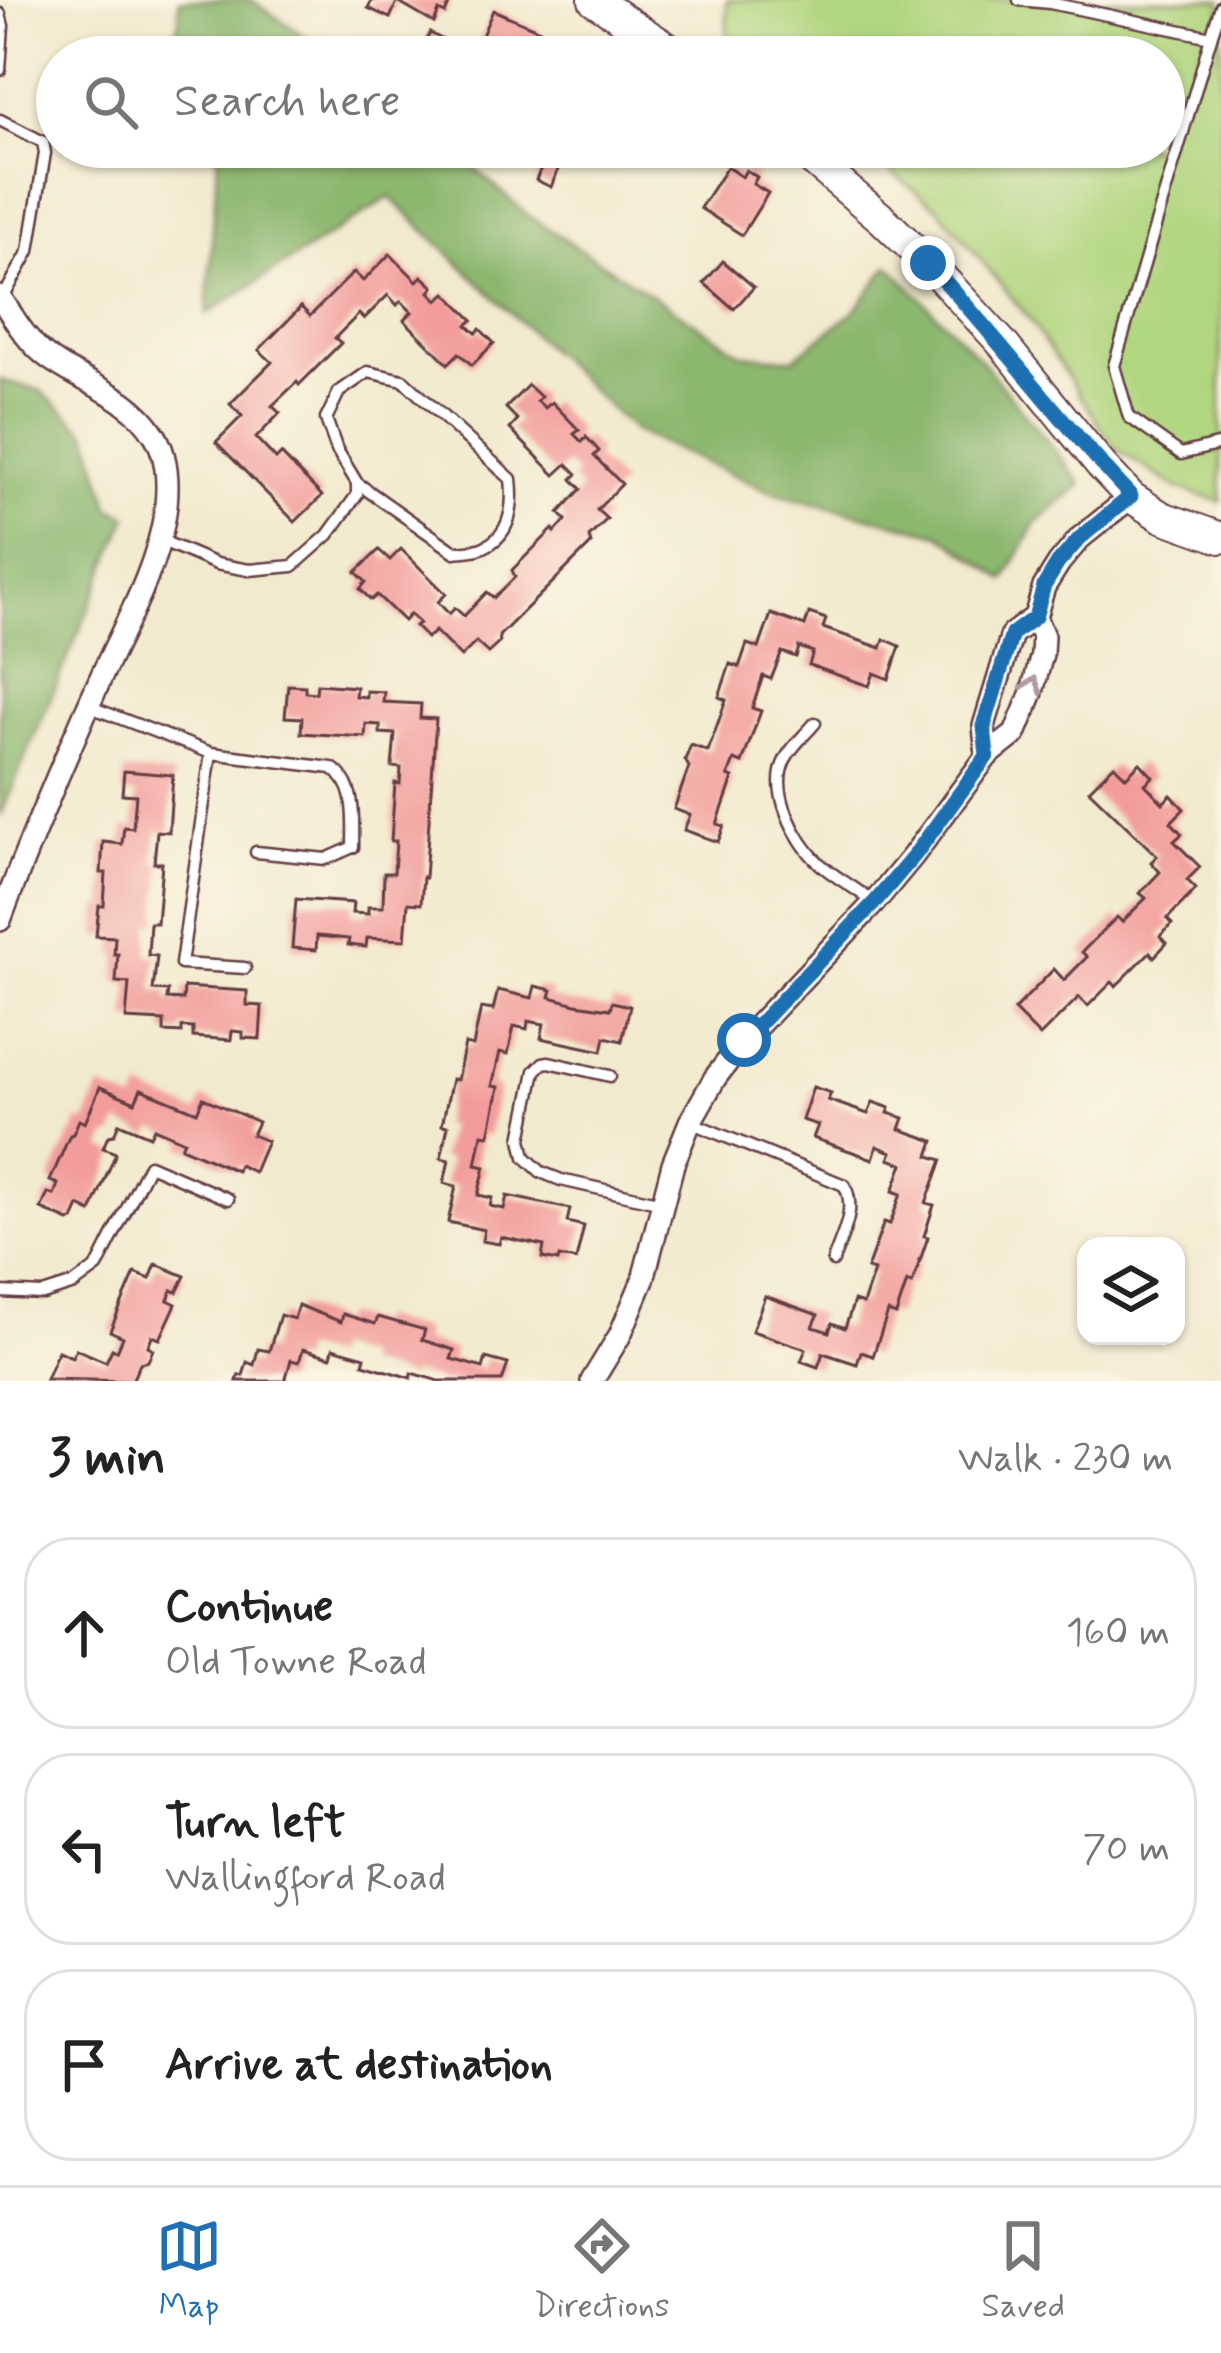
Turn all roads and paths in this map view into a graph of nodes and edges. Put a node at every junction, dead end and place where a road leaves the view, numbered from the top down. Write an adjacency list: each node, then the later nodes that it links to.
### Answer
1 (594, 0): 5 (street)
2 (1018, 0): 6 (lane)
3 (1221, 6): 6 (lane)
4 (0, 14): 7 (lane)
5 (649, 36)
6 (1211, 37): 9 (lane)
7 (0, 70)
8 (0, 120): 10 (lane)
9 (1185, 125)
10 (36, 138)
11 (43, 168): 14 (lane)
12 (822, 168): 17 (street)
13 (1172, 168): 15 (lane)
14 (1, 299): 19 (street)
15 (1221, 444)
16 (357, 483): 16 (lane); 19 (lane)
17 (1131, 496): 18 (street); 20 (street)
18 (1221, 538)
19 (160, 540): 21 (street)
20 (1035, 617): 24 (street); 24 (street, one-way to 20)
21 (88, 706): 23 (lane); 27 (street)
22 (815, 723): 26 (lane)
23 (211, 753): 25 (lane); 28 (lane)
24 (987, 756): 26 (street)
25 (256, 852)
26 (874, 903): 30 (street)
27 (0, 920)
28 (245, 968)
29 (610, 1076): 32 (lane)
30 (690, 1122): 32 (street); 33 (lane)
31 (228, 1199): 34 (lane)
32 (662, 1203): 35 (street)
33 (833, 1262)
34 (0, 1292)
35 (592, 1381)

